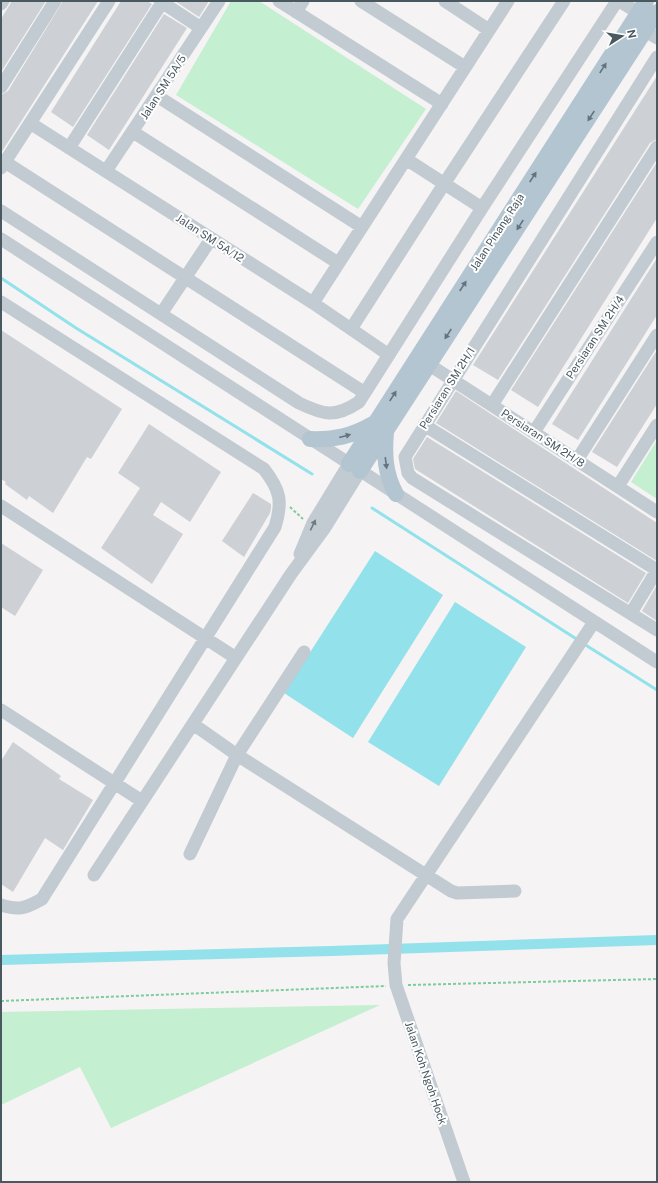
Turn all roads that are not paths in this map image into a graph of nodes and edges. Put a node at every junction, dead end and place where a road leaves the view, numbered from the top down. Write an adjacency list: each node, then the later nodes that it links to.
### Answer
1 (3, 1): 12 (street)
2 (55, 1): 19 (street)
3 (109, 1): 22 (street)
4 (162, 1): 15 (street); 25 (street)
5 (219, 1): 15 (street, Jalan SM 5A/5)
6 (280, 1): 13 (street)
7 (360, 1): 18 (street)
8 (444, 1): 16 (street)
9 (508, 1): 16 (street)
10 (564, 1): 29 (street)
11 (618, 1): 14 (street); 30 (street)
12 (1, 4)
13 (300, 6): 21 (street)
14 (647, 20): 44 (main road, one-way to 44); 50 (main road, Jalan Pinang Raja, one-way to 14)
15 (201, 28): 20 (street, Jalan SM 5A/5)
16 (489, 30): 18 (street)
17 (657, 57): 45 (street, Persiaran SM 2H/1)
18 (465, 67): 21 (street)
19 (1, 87)
20 (157, 96): 23 (street, Jalan SM 5A/5); 32 (street)
21 (442, 104): 26 (street)
22 (30, 123): 25 (street, Jalan SM 5A/12); 27 (street)
23 (132, 132): 28 (street, Jalan SM 5A/5); 36 (street)
24 (657, 147): 47 (street)
25 (69, 148): 28 (street, Jalan SM 5A/12)
26 (406, 159): 29 (street); 32 (street)
27 (3, 165): 37 (street)
28 (106, 172): 34 (street, Jalan SM 5A/12)
29 (444, 184): 30 (street); 41 (street)
30 (482, 208): 43 (street)
31 (1, 211): 40 (street)
32 (362, 227): 36 (street)
33 (1, 239): 52 (street)
34 (211, 239): 37 (street); 39 (street, Jalan SM 5A/12)
35 (657, 242): 51 (street, Persiaran SM 2H/4)
36 (338, 263): 39 (street)
37 (185, 278): 40 (street); 46 (street)
38 (1, 302): 64 (street)
39 (313, 303): 41 (street, Jalan SM 5A/12)
40 (161, 314): 46 (street)
41 (351, 329): 43 (street, Jalan SM 5A/12)
42 (657, 335): 53 (street)
43 (389, 355): 46 (street)
44 (428, 364): 45 (street, Persiaran SM 2H/8); 50 (main road)
45 (452, 380): 47 (street, Persiaran SM 2H/8); 48 (street, Persiaran SM 2H/1)
46 (365, 393)
47 (492, 405): 51 (street, Persiaran SM 2H/8)
48 (424, 425): 59 (street); 61 (street, Persiaran SM 2H/1)
49 (657, 425): 55 (street)
50 (381, 426): 52 (main road, one-way to 50); 54 (main road, Jalan Pinang Raja); 56 (main road, one-way to 56)
51 (534, 432): 53 (street, Persiaran SM 2H/8)
52 (310, 439): 54 (street)
53 (577, 460): 55 (street, Persiaran SM 2H/8)
54 (355, 468): 56 (street); 60 (street); 60 (street, one-way to 54)
55 (618, 486): 58 (street, Persiaran SM 2H/8)
56 (396, 494): 62 (street)
57 (1, 506): 64 (street)
58 (657, 512)
59 (657, 570): 61 (street)
60 (291, 574): 66 (street)
61 (631, 613): 63 (street, Persiaran SM 2H/1)
62 (594, 622): 67 (street); 75 (street, Jalan Koh Ngoh Hock)
63 (657, 630)
64 (204, 638): 66 (street); 71 (street)
65 (304, 652): 70 (street)
66 (236, 658): 69 (street)
67 (657, 662)
68 (1, 710): 71 (street)
69 (193, 724): 70 (street); 72 (street)
70 (237, 755): 73 (street); 75 (street)
71 (114, 783): 72 (street); 77 (street)
72 (142, 801): 74 (street)
73 (190, 854)
74 (94, 875)
75 (426, 876): 76 (street); 78 (street, Jalan Koh Ngoh Hock)
76 (515, 891)
77 (1, 905)
78 (464, 1182)

